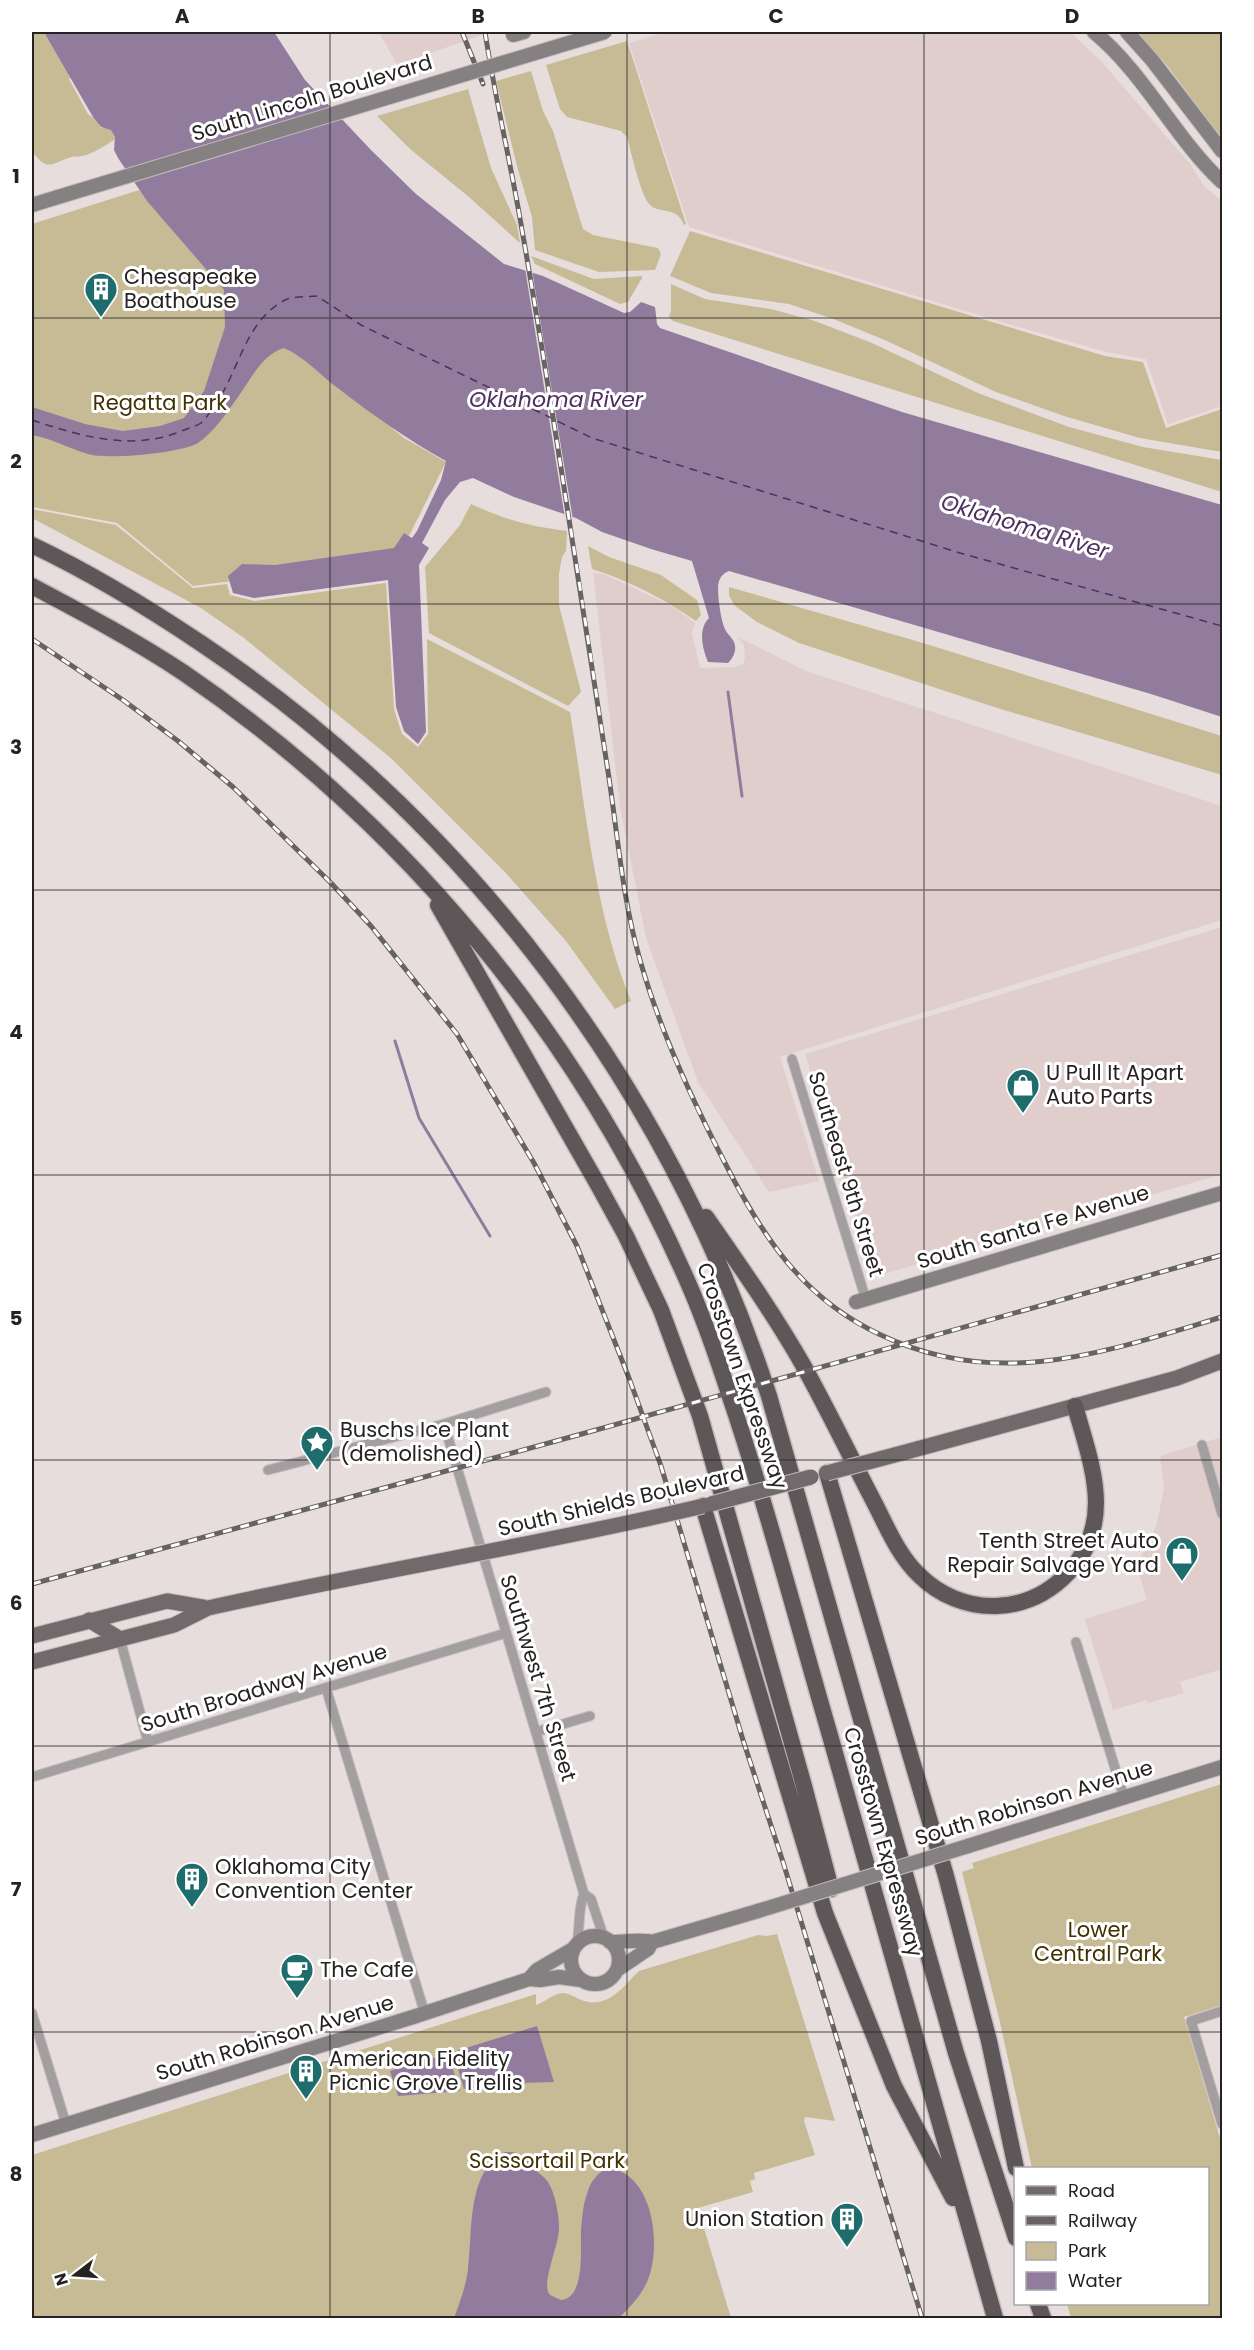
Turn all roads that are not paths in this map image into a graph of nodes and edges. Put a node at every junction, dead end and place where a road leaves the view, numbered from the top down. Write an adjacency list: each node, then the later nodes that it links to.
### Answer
1 (605, 32): 6 (main road, South Lincoln Boulevard, bridge)
2 (1094, 32): 5 (main road)
3 (1127, 32): 4 (main road)
4 (1222, 151)
5 (1222, 182)
6 (32, 205)
7 (32, 545): 11 (highway, Crosstown Expressway)
8 (32, 586): 9 (highway, Crosstown Expressway)
9 (423, 878): 39 (highway); 54 (highway, Crosstown Expressway)
10 (792, 1059): 13 (street, Southeast 9th Street)
11 (672, 1167): 18 (highway); 55 (highway, Crosstown Expressway)
12 (1222, 1193): 13 (main road, South Santa Fe Avenue)
13 (861, 1301)
14 (1222, 1361): 16 (main road, South Shields Boulevard)
15 (1222, 1370): 16 (main road, South Shields Boulevard)
16 (1177, 1378): 18 (main road, South Shields Boulevard)
17 (546, 1392): 19 (street)
18 (1075, 1406): 22 (main road, South Shields Boulevard, bridge)
19 (444, 1424): 21 (street); 27 (street, Southwest 7th Street)
20 (1202, 1445): 24 (street)
21 (268, 1470)
22 (827, 1473): 23 (main road, South Shields Boulevard, bridge); 53 (highway)
23 (707, 1505): 25 (main road, South Shields Boulevard, bridge); 54 (highway)
24 (1222, 1514)
25 (208, 1608): 26 (main road, South Shields Boulevard); 29 (main road, South Shields Boulevard)
26 (89, 1620): 28 (main road, South Shields Boulevard); 29 (main road)
27 (506, 1634): 32 (street, South Broadway Avenue); 34 (street, Southwest 7th Street)
28 (32, 1636)
29 (120, 1639): 31 (main road, South Shields Boulevard); 35 (street)
30 (1076, 1642): 38 (street)
31 (32, 1662)
32 (326, 1688): 35 (street, South Broadway Avenue); 49 (street)
33 (590, 1716): 34 (street)
34 (536, 1732): 40 (street, Southwest 7th Street)
35 (148, 1742): 37 (street, South Broadway Avenue)
36 (1222, 1767): 38 (main road, South Robinson Avenue)
37 (32, 1777)
38 (1124, 1797): 39 (main road, South Robinson Avenue, bridge)
39 (831, 1889): 42 (main road, South Robinson Avenue, bridge)
40 (584, 1894): 41 (street); 43 (street, Southwest 7th Street)
41 (607, 1940): 42 (main road, South Robinson Avenue); 43 (main road); 44 (main road)
42 (652, 1942): 44 (main road, South Robinson Avenue)
43 (575, 1946): 45 (main road, South Robinson Avenue); 46 (main road)
44 (617, 1970): 46 (main road)
45 (529, 1979): 46 (main road, South Robinson Avenue); 49 (main road, South Robinson Avenue)
46 (581, 1980)
47 (1222, 2011): 51 (street)
48 (32, 2013): 50 (street)
49 (425, 2014): 50 (main road, South Robinson Avenue)
50 (66, 2124): 52 (main road, South Robinson Avenue)
51 (1222, 2124)
52 (32, 2135)
53 (1016, 2167)
54 (970, 2230): 56 (highway, Crosstown Expressway)
55 (1014, 2232)
56 (996, 2319)

